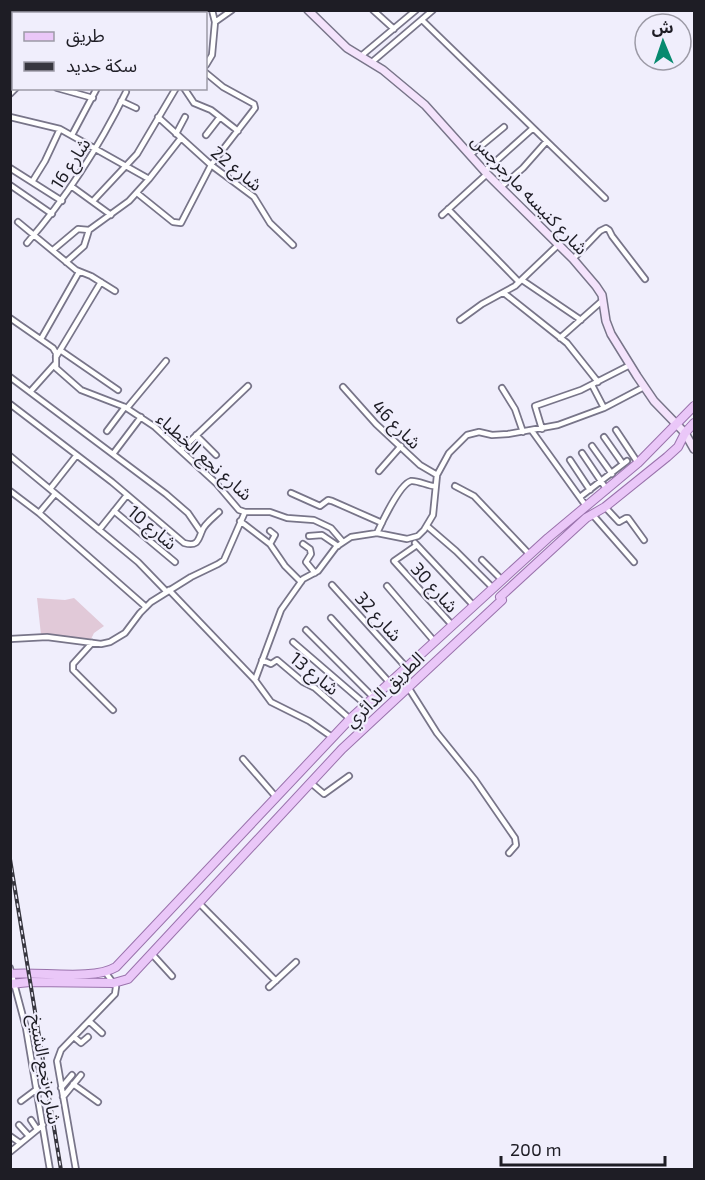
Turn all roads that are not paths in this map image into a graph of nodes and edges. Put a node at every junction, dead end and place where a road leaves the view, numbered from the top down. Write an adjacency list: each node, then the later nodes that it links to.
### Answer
1 (232, 10): 8 (street)
2 (308, 10): 12 (street, شارع كنيسه مارجرجس)
3 (373, 10): 9 (street)
4 (416, 10): 9 (street)
5 (433, 10): 7 (street)
6 (210, 11): 8 (street)
7 (422, 20): 14 (street); 30 (street)
8 (215, 22): 11 (street)
9 (394, 29): 12 (street)
10 (207, 30): 11 (street)
11 (213, 33): 13 (street)
12 (361, 56): 14 (street, شارع كنيسه مارجرجس)
13 (207, 62)
14 (372, 62): 38 (street, شارع كنيسه مارجرجس)
15 (207, 74): 31 (street)
16 (64, 90): 21 (street)
17 (97, 90): 21 (street)
18 (175, 90): 25 (street)
19 (185, 90): 27 (street)
20 (126, 92): 22 (street, شارع 16)
21 (93, 98): 33 (street)
22 (121, 101): 23 (street); 37 (street, شارع 16)
23 (136, 108)
24 (10, 117): 29 (street)
25 (158, 117): 32 (street, شارع 22); 40 (street)
26 (185, 117): 32 (street)
27 (220, 117): 31 (street); 34 (street)
28 (504, 127): 38 (street)
29 (60, 129): 33 (street); 44 (street)
30 (532, 129): 36 (street); 42 (street)
31 (238, 131): 39 (street)
32 (176, 134): 35 (street, شارع 22)
33 (72, 135): 37 (street)
34 (206, 135)
35 (181, 138): 39 (street, شارع 22); 43 (street)
36 (546, 142): 47 (street); 49 (street)
37 (96, 149): 40 (street); 46 (street, شارع 16)
38 (470, 155): 42 (street, شارع كنيسه مارجرجس)
39 (212, 165): 48 (street); 60 (street, شارع 22)
40 (127, 166): 43 (street); 51 (street)
41 (10, 168): 44 (street)
42 (486, 173): 47 (street, شارع كنيسه مارجرجس); 52 (street)
43 (149, 179): 48 (street)
44 (32, 182): 50 (street)
45 (10, 185): 53 (street)
46 (71, 186): 50 (street, شارع 16); 51 (street)
47 (501, 187): 61 (street, شارع كنيسه مارجرجس)
48 (137, 193): 54 (street)
49 (605, 198)
50 (62, 201): 53 (street, شارع 16)
51 (93, 201): 54 (street)
52 (448, 209): 55 (street); 67 (street)
53 (52, 214): 58 (street, شارع 16)
54 (111, 215): 57 (street)
55 (442, 215)
56 (18, 222): 58 (street)
57 (88, 230): 62 (street); 64 (street)
58 (34, 234): 59 (street, شارع 16); 62 (street)
59 (27, 243)
60 (293, 245)
61 (558, 245): 63 (street, شارع كنيسه مارجرجس); 67 (street)
62 (53, 250): 64 (street)
63 (573, 259): 66 (street); 71 (street, شارع كنيسه مارجرجس)
64 (66, 262): 65 (street)
65 (79, 272): 68 (street); 76 (street)
66 (645, 279)
67 (521, 281): 70 (street); 74 (street)
68 (101, 282): 69 (street); 77 (street)
69 (115, 291)
70 (504, 293): 73 (street); 75 (street)
71 (603, 300): 74 (street); 81 (street, شارع كنيسه مارجرجس)
72 (10, 318): 76 (street)
73 (460, 320)
74 (580, 320): 75 (street)
75 (560, 338): 83 (street)
76 (41, 339): 78 (street)
77 (60, 350): 78 (street); 88 (street)
78 (56, 357): 80 (street)
79 (166, 361): 92 (street)
80 (55, 364): 89 (street); 92 (street, شارع نجع الخطباء)
81 (630, 365): 83 (street); 86 (street, شارع كنيسه مارجرجس)
82 (10, 377): 89 (street)
83 (595, 384): 93 (street); 97 (street)
84 (248, 386): 103 (street)
85 (343, 387): 106 (street, شارع 46)
86 (644, 387): 93 (street); 96 (street, شارع كنيسه مارجرجس)
87 (502, 388): 101 (street)
88 (118, 390)
89 (30, 392): 112 (street)
90 (10, 404): 115 (street)
91 (694, 406): 96 (main road, الطريق الدائري)
92 (126, 407): 94 (street, شارع نجع الخطباء); 99 (street)
93 (604, 408): 97 (street)
94 (141, 417): 110 (street, شارع نجع الخطباء); 112 (street)
95 (694, 423): 102 (main road, الطريق الدائري)
96 (676, 425): 102 (street, شارع كنيسه مارجرجس); 104 (main road, الطريق الدائري)
97 (542, 429): 100 (street)
98 (616, 430): 117 (street)
99 (107, 431)
100 (532, 431): 101 (street); 132 (street)
101 (523, 432): 120 (street)
102 (685, 434): 108 (main road, الطريق الدائري); 109 (street, شارع كنيسه مارجرجس)
103 (196, 435): 110 (street); 113 (street)
104 (666, 435): 108 (main road); 117 (main road, الطريق الدائري)
105 (604, 437): 119 (street)
106 (401, 446): 118 (street); 120 (street, شارع 46)
107 (592, 447): 119 (street)
108 (678, 447): 134 (main road, الطريق الدائري)
109 (694, 449)
110 (181, 450): 137 (street, شارع نجع الخطباء)
111 (582, 453): 121 (street)
112 (113, 454): 145 (street)
113 (216, 455)
114 (10, 456): 125 (street)
115 (76, 456): 125 (street); 131 (street)
116 (570, 460): 126 (street)
117 (638, 463): 122 (main road, الطريق الدائري)
118 (379, 471)
119 (611, 473): 121 (street); 122 (street)
120 (437, 475): 123 (street)
121 (601, 481): 126 (street); 127 (street)
122 (617, 481): 127 (main road, الطريق الدائري)
123 (434, 486): 141 (street); 142 (street)
124 (456, 486): 155 (street)
125 (50, 489): 130 (street)
126 (590, 490): 132 (street)
127 (607, 490): 133 (main road, الطريق الدائري)
128 (10, 491): 138 (street)
129 (291, 493): 141 (street)
130 (55, 494): 138 (street); 143 (street)
131 (127, 495): 135 (street); 145 (street)
132 (580, 497): 133 (street)
133 (586, 506): 155 (main road, الطريق الدائري)
134 (606, 507): 139 (main road, الطريق الدائري); 149 (street)
135 (114, 511): 143 (street); 157 (street, شارع 10)
136 (219, 512): 145 (street)
137 (245, 512): 140 (street); 150 (street, شارع نجع الخطباء)
138 (39, 513): 166 (street)
139 (592, 514): 158 (street); 175 (main road, الطريق الدائري)
140 (240, 521): 151 (street); 165 (street)
141 (382, 523): 146 (street)
142 (427, 526): 148 (street); 164 (street)
143 (99, 530): 165 (street)
144 (270, 531): 151 (street)
145 (201, 532)
146 (377, 532): 148 (street); 150 (street)
147 (309, 536): 154 (street)
148 (412, 539): 153 (street)
149 (644, 540)
150 (343, 542): 154 (street)
151 (270, 544): 161 (street)
152 (303, 544): 159 (street)
153 (417, 545): 167 (street); 169 (street, شارع 30)
154 (338, 546): 159 (street)
155 (530, 555): 160 (main road, الطريق الدائري)
156 (482, 560): 160 (street)
157 (175, 562)
158 (634, 562)
159 (315, 573): 161 (street)
160 (502, 580): 164 (main road, الطريق الدائري)
161 (301, 582): 176 (street)
162 (332, 585): 177 (street, شارع 32)
163 (387, 586): 174 (street)
164 (493, 588): 167 (main road, الطريق الدائري)
165 (168, 590): 166 (street); 178 (street)
166 (146, 606): 173 (street)
167 (474, 606): 169 (main road, الطريق الدائري)
168 (331, 618): 179 (street)
169 (452, 625): 174 (main road, الطريق الدائري)
170 (306, 630): 181 (street)
171 (10, 639): 173 (street)
172 (293, 642): 182 (street)
173 (92, 643): 183 (street)
174 (433, 643): 175 (main road); 177 (main road, الطريق الدائري)
175 (441, 656): 180 (main road, الطريق الدائري)
176 (262, 660): 178 (street); 184 (street, شارع 13)
177 (406, 667): 179 (main road, الطريق الدائري)
178 (255, 680): 185 (street)
179 (389, 682): 181 (main road, الطريق الدائري)
180 (408, 687): 188 (main road, الطريق الدائري); 192 (street)
181 (373, 697): 182 (main road, الطريق الدائري)
182 (365, 704): 184 (main road, الطريق الدائري)
183 (112, 710)
184 (350, 719): 185 (main road, الطريق الدائري)
185 (332, 737): 189 (main road, الطريق الدائري)
186 (243, 759): 189 (street)
187 (349, 776): 188 (street)
188 (311, 782): 191 (main road, الطريق الدائري)
189 (276, 797): 190 (main road, الطريق الدائري)
190 (260, 814): 191 (main road); 197 (main road, الطريق الدائري)
191 (271, 825): 193 (main road, الطريق الدائري)
192 (508, 853)
193 (199, 903): 194 (main road, الطريق الدائري); 199 (street)
194 (152, 954): 198 (street); 200 (main road, الطريق الدائري)
195 (296, 962): 199 (street)
196 (11, 972): 197 (main road); 201 (street, شارع نجع الشيخ)
197 (106, 972): 200 (street)
198 (172, 976)
199 (276, 981): 202 (street)
200 (114, 983): 201 (main road); 203 (street)
201 (13, 984): 211 (street, شارع نجع الشيخ)
202 (270, 987)
203 (89, 1021): 204 (street); 205 (street)
204 (102, 1033)
205 (74, 1037): 206 (street); 210 (street)
206 (88, 1038)
207 (72, 1075): 210 (street)
208 (81, 1075): 209 (street)
209 (73, 1084): 212 (street); 214 (street)
210 (61, 1088): 212 (street)
211 (37, 1089): 213 (street); 217 (street, شارع نجع الشيخ)
212 (63, 1097): 224 (street)
213 (21, 1101)
214 (98, 1102)
215 (31, 1120): 218 (street)
216 (18, 1125): 220 (street)
217 (43, 1125): 218 (street); 223 (street, شارع نجع الشيخ)
218 (37, 1129): 220 (street)
219 (10, 1136): 221 (street)
220 (29, 1136): 221 (street)
221 (20, 1143): 222 (street)
222 (10, 1152)
223 (50, 1170)
224 (76, 1170)

